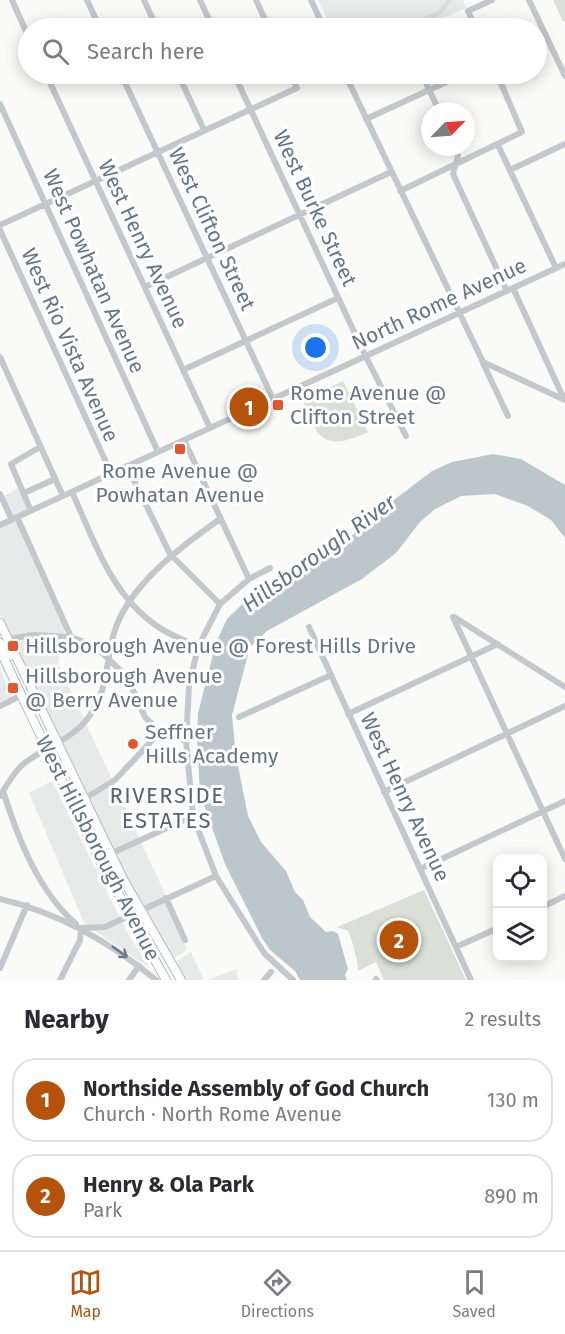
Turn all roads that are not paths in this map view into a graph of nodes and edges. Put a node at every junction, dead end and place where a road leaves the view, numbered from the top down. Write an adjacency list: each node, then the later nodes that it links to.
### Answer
1 (12, 0): 9 (street)
2 (87, 0): 10 (street)
3 (144, 0): 11 (street)
4 (200, 0): 12 (street)
5 (256, 0): 13 (street)
6 (311, 0): 14 (street)
7 (492, 0): 15 (street)
8 (529, 0): 16 (street)
9 (20, 18)
10 (95, 18)
11 (152, 18)
12 (208, 18)
13 (264, 18)
14 (319, 18)
15 (471, 18)
16 (538, 18)
17 (547, 38): 18 (street)
18 (565, 76)
19 (51, 84): 41 (street, West Henry Avenue)
20 (126, 84): 36 (street, West Clifton Street)
21 (183, 84): 33 (street)
22 (239, 84): 31 (street, West Burke Street)
23 (295, 84): 31 (street)
24 (350, 84): 32 (street)
25 (427, 84): 28 (street)
26 (443, 84): 28 (street)
27 (502, 84): 35 (street)
28 (430, 90): 29 (street); 32 (street)
29 (435, 102)
30 (0, 104): 43 (street, West Powhatan Avenue)
31 (250, 109): 33 (street); 44 (street, West Burke Street)
32 (366, 119): 40 (street)
33 (204, 130): 36 (street)
34 (565, 144): 39 (street)
35 (498, 145): 38 (street); 39 (street)
36 (158, 152): 41 (street); 47 (street, West Clifton Street)
37 (456, 156): 38 (street)
38 (457, 162): 42 (street); 51 (street)
39 (510, 170): 49 (street)
40 (391, 172): 42 (street); 44 (street)
41 (96, 181): 43 (street); 50 (street, West Henry Avenue)
42 (400, 191): 53 (street)
43 (46, 204): 45 (street); 66 (street, West Powhatan Avenue)
44 (300, 215): 47 (street); 52 (street, West Burke Street)
45 (0, 225)
46 (0, 231): 68 (street, West Rio Vista Avenue)
47 (207, 258): 50 (street); 54 (street, West Clifton Street)
48 (565, 264): 49 (street, North Rome Avenue)
49 (555, 268): 51 (street, North Rome Avenue)
50 (145, 287): 58 (street, West Henry Avenue)
51 (510, 290): 53 (street, North Rome Avenue); 60 (street)
52 (338, 298): 54 (street); 55 (street, West Burke Street)
53 (457, 314): 55 (street, North Rome Avenue); 57 (street)
54 (245, 340): 58 (street); 59 (street, West Clifton Street)
55 (367, 356): 59 (street, North Rome Avenue); 63 (street, West Burke Street)
56 (0, 357): 65 (street)
57 (483, 362): 60 (street); 61 (street)
58 (183, 370): 62 (street, West Henry Avenue)
59 (273, 399): 62 (street, North Rome Avenue)
60 (564, 399)
61 (508, 416)
62 (210, 428): 64 (street, North Rome Avenue)
63 (406, 436)
64 (184, 440): 66 (street, North Rome Avenue); 76 (street)
65 (40, 447): 69 (street); 71 (street)
66 (158, 452): 67 (street, North Rome Avenue)
67 (128, 466): 68 (street, North Rome Avenue); 78 (street, West Rio Vista Avenue)
68 (111, 473): 70 (street, North Rome Avenue)
69 (55, 479): 71 (street); 73 (street)
70 (72, 492): 73 (street, North Rome Avenue); 81 (street)
71 (24, 493): 74 (street)
72 (0, 494): 75 (street)
73 (63, 496): 74 (street, North Rome Avenue)
74 (31, 511): 75 (street, North Rome Avenue)
75 (14, 518): 77 (street, North Rome Avenue); 86 (street)
76 (220, 519): 78 (street); 80 (street)
77 (0, 525)
78 (170, 554): 81 (street); 82 (street, West Rio Vista Avenue)
79 (270, 568): 80 (street)
80 (249, 579): 82 (street)
81 (130, 602): 89 (street); 92 (street)
82 (220, 604): 89 (street)
83 (0, 623): 87 (main road, West Hillsborough Avenue)
84 (309, 627): 93 (street, West Henry Avenue)
85 (0, 634): 87 (main road)
86 (71, 637): 87 (street); 92 (street)
87 (4, 641): 103 (main road, West Hillsborough Avenue)
88 (498, 644): 91 (street); 91 (street); 94 (street)
89 (198, 647): 102 (street)
90 (0, 650): 95 (main road, West Hillsborough Avenue)
91 (471, 656): 98 (street); 101 (street)
92 (108, 658): 100 (street); 103 (street)
93 (331, 675): 98 (street, West Henry Avenue); 99 (street)
94 (565, 687)
95 (22, 695): 96 (street); 104 (main road, West Hillsborough Avenue)
96 (0, 706)
97 (565, 706): 101 (street)
98 (348, 714): 105 (street, West Henry Avenue)
99 (239, 717)
100 (160, 732): 102 (street); 107 (street)
101 (507, 734): 105 (street); 109 (street)
102 (186, 741): 110 (street)
103 (57, 743): 104 (street); 107 (main road, West Hillsborough Avenue)
104 (47, 749): 106 (street); 121 (main road, West Hillsborough Avenue)
105 (384, 792): 113 (street, West Henry Avenue)
106 (1, 794): 122 (street)
107 (84, 799): 111 (main road, West Hillsborough Avenue)
108 (565, 801): 109 (street)
109 (543, 811): 112 (street); 113 (street)
110 (193, 816): 111 (street); 114 (street)
111 (110, 854): 120 (main road, West Hillsborough Avenue)
112 (565, 859)
113 (420, 869): 125 (street, West Henry Avenue)
114 (216, 876): 116 (street); 135 (street)
115 (565, 896): 119 (street)
116 (166, 898): 120 (street); 124 (street)
117 (0, 899): 118 (street)
118 (27, 905): 122 (street); 127 (street)
119 (547, 905)
120 (140, 910): 121 (street); 133 (main road, West Hillsborough Avenue)
121 (129, 916): 122 (street); 132 (main road, West Hillsborough Avenue)
122 (81, 928): 126 (street, one-way to 126); 129 (street)
123 (493, 930): 125 (street)
124 (185, 940)
125 (456, 947): 136 (street, West Henry Avenue)
126 (139, 966): 130 (street); 131 (street)
127 (0, 968)
128 (271, 972): 134 (street)
129 (60, 980)
130 (129, 980)
131 (156, 980)
132 (166, 980)
133 (181, 980)
134 (264, 980)
135 (293, 980)
136 (471, 980)

